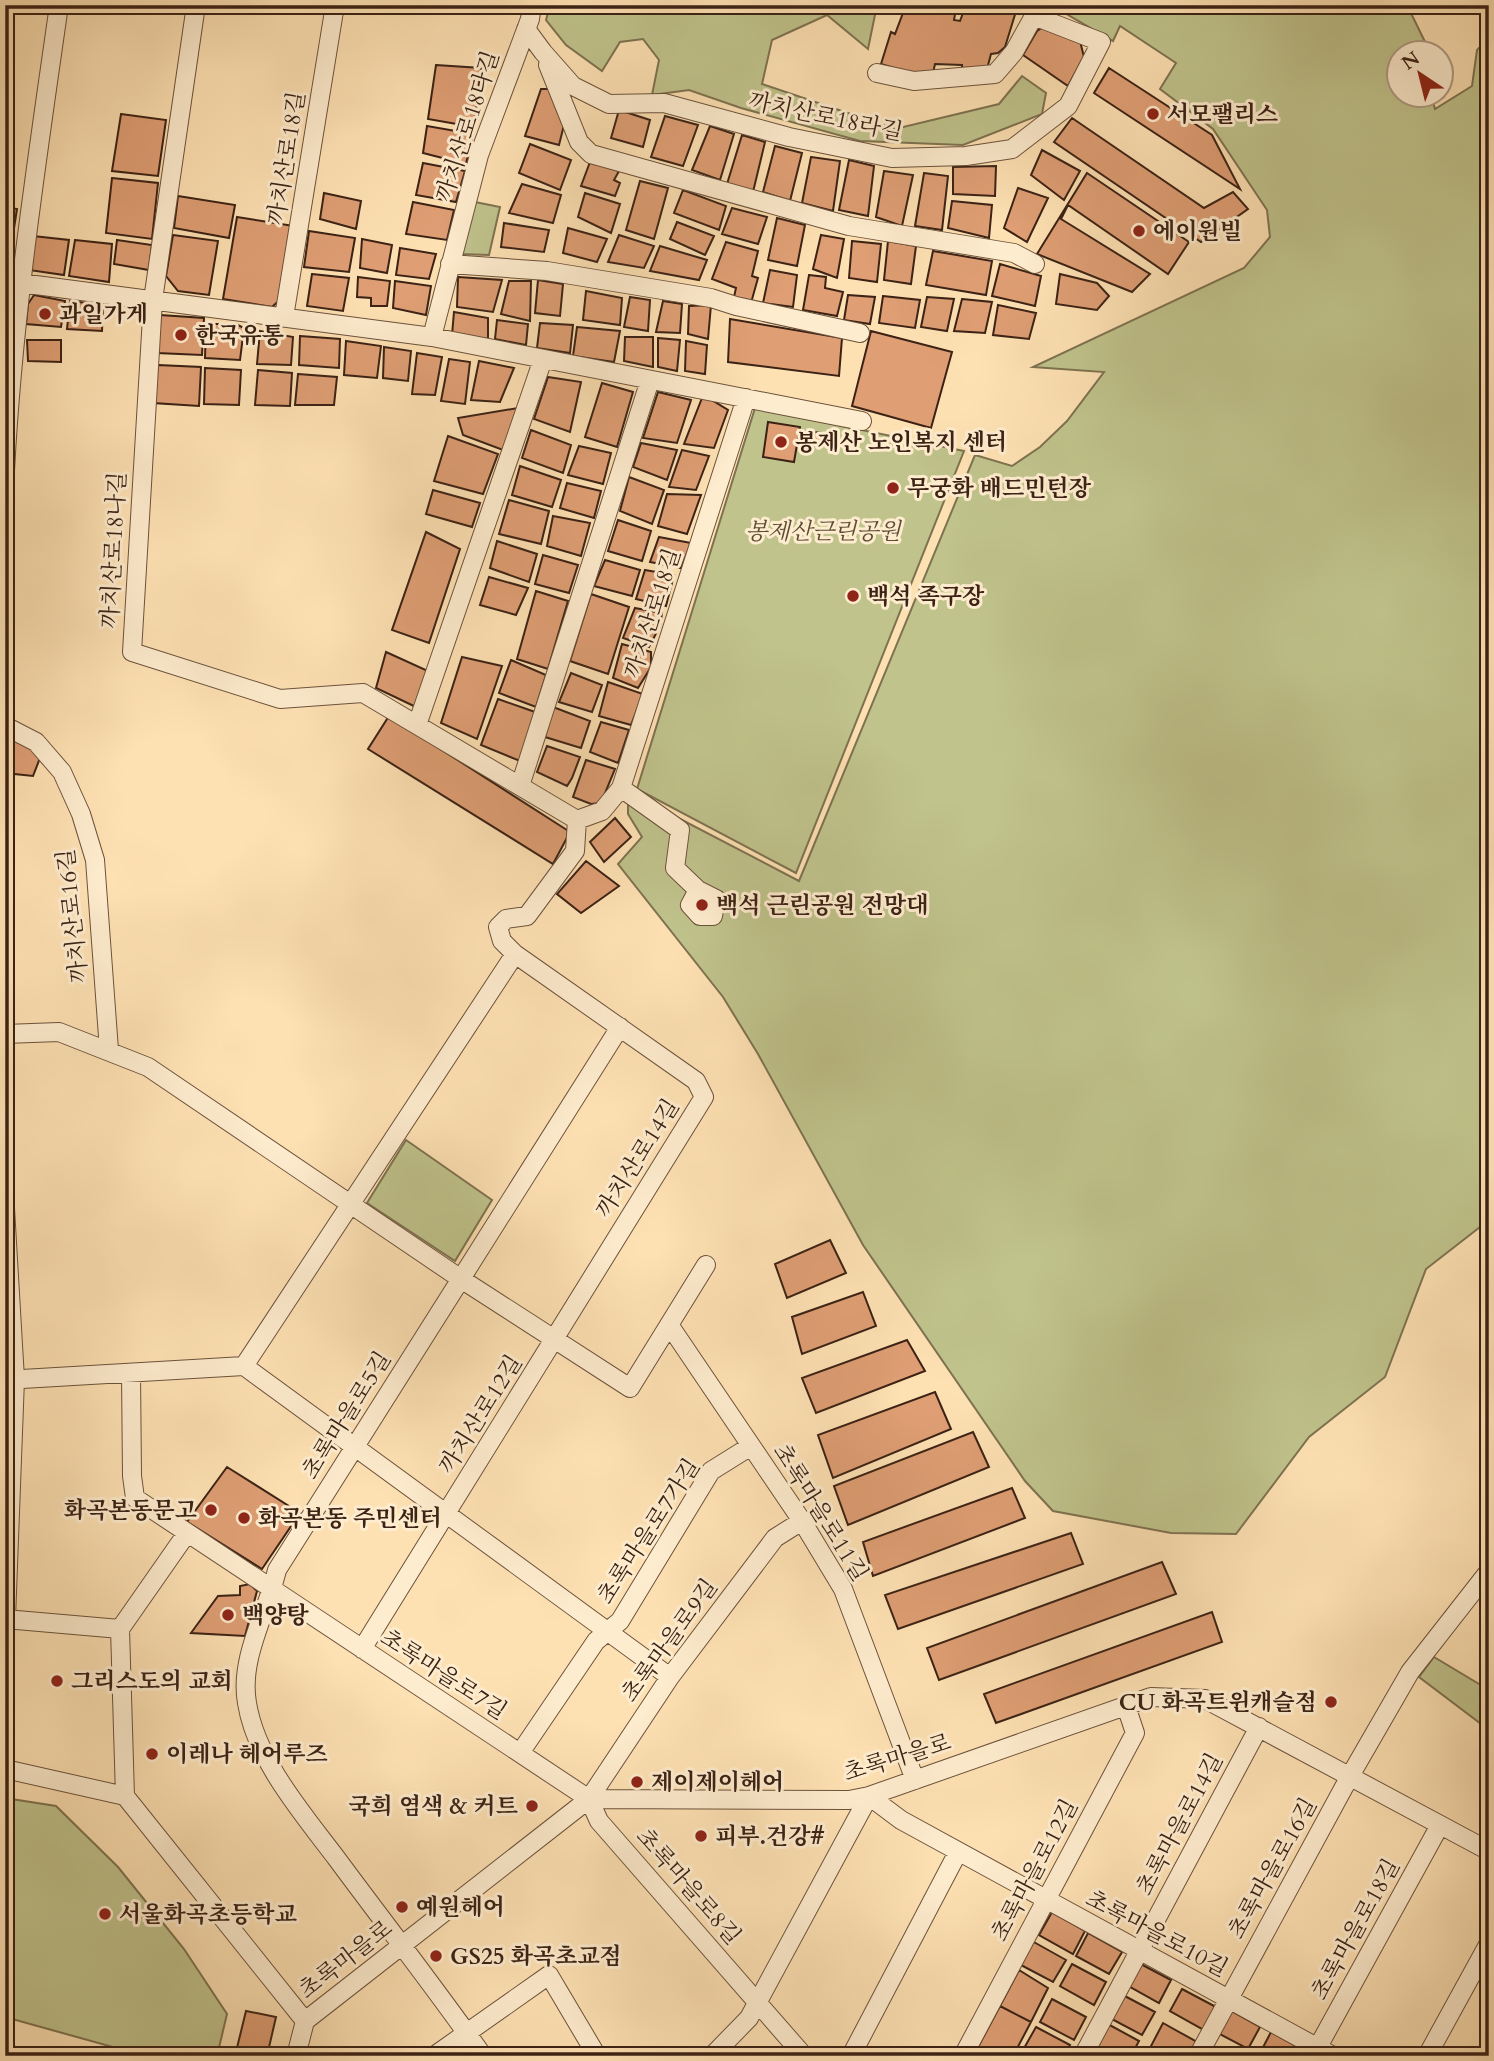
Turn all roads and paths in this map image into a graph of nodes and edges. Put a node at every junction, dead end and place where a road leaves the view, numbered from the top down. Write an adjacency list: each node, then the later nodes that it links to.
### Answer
1 (59, 5): 10 (street)
2 (196, 5): 11 (street)
3 (335, 5): 12 (street, 까치산로18길)
4 (532, 5): 5 (street, 까치산로18다길)
5 (526, 29): 6 (street, 까치산로18라길); 8 (street, 까치산로18다길)
6 (542, 52): 7 (street, 까치산로18라길); 9 (street, 까치산로18라길)
7 (877, 73)
8 (450, 264): 13 (street); 14 (street, 까치산로18다길)
9 (1035, 264)
10 (13, 282): 11 (street); 19 (street)
11 (153, 300): 12 (street); 20 (street, 까치산로18나길)
12 (284, 317): 14 (street)
13 (860, 333)
14 (432, 337): 15 (street)
15 (543, 359): 16 (street); 20 (street)
16 (650, 380): 17 (street); 22 (street)
17 (746, 398): 18 (street); 23 (street, 까치산로18길)
18 (862, 421)
19 (5, 471)
20 (417, 725): 22 (street, 까치산로18나길)
21 (5, 726): 29 (street, 까치산로16길)
22 (520, 786): 24 (street, 까치산로18나길)
23 (621, 788): 24 (street, 까치산로18길); 25 (street)
24 (577, 820): 26 (street, 까치산로14길)
25 (698, 890)
26 (515, 954): 27 (street, 까치산로14길); 30 (street)
27 (620, 1027): 33 (street); 35 (street, 까치산로14길)
28 (5, 1034): 29 (street)
29 (109, 1050): 30 (street)
30 (351, 1205): 33 (street); 36 (street)
31 (5, 1208): 38 (street)
32 (706, 1265): 34 (street)
33 (461, 1279): 35 (street); 40 (street, 초록마을로5길)
34 (670, 1326): 35 (street); 39 (street, 초록마을로11길)
35 (555, 1340): 41 (street, 까치산로12길)
36 (244, 1366): 37 (street); 40 (street, 까치산로12길)
37 (131, 1373): 38 (street); 43 (street)
38 (10, 1380): 46 (street)
39 (751, 1446): 42 (street, 초록마을로11길); 48 (street, 초록마을로7가길)
40 (355, 1447): 41 (street, 까치산로12길); 45 (street, 초록마을로5길)
41 (447, 1514): 48 (street, 까치산로12길); 49 (street, 까치산로12길)
42 (802, 1521): 50 (street, 초록마을로9길); 56 (street, 초록마을로11길)
43 (187, 1532): 45 (street); 47 (street)
44 (1489, 1571): 55 (street, 초록마을로16길)
45 (272, 1589): 49 (street, 초록마을로7길); 65 (street, 초록마을로5길)
46 (6, 1619): 47 (street)
47 (120, 1629): 57 (street)
48 (609, 1633): 50 (street, 까치산로12길); 53 (street, 초록마을로7가길)
49 (362, 1649): 53 (street, 초록마을로7길)
50 (670, 1677): 59 (street, 초록마을로9길)
51 (1126, 1706): 52 (street, 초록마을로); 56 (street, 초록마을로); 63 (street, 초록마을로12길)
52 (1259, 1727): 55 (street, 초록마을로); 66 (street, 초록마을로14길)
53 (520, 1753): 59 (street, 초록마을로7길)
54 (5, 1769): 57 (street)
55 (1350, 1776): 60 (street, 초록마을로); 67 (street, 초록마을로16길)
56 (915, 1780): 58 (street, 초록마을로)
57 (125, 1796): 69 (street, 초록마을로)
58 (869, 1796): 59 (street, 초록마을로); 62 (street, 초록마을로10길); 68 (street)
59 (589, 1799): 65 (street, 초록마을로); 68 (street, 초록마을로8길)
60 (1440, 1825): 61 (street, 초록마을로); 71 (street, 초록마을로18길)
61 (1489, 1851)
62 (958, 1852): 63 (street, 초록마을로10길); 78 (street)
63 (1046, 1901): 66 (street, 초록마을로10길); 79 (street, 초록마을로12길)
64 (1489, 1943): 82 (street)
65 (401, 1946): 69 (street, 초록마을로); 70 (street, 초록마을로5길)
66 (1138, 1951): 67 (street, 초록마을로10길); 80 (street, 초록마을로14길)
67 (1228, 2000): 71 (street, 초록마을로10길); 81 (street, 초록마을로16길)
68 (757, 2002): 76 (street); 77 (street, 초록마을로8길)
69 (305, 2021): 72 (street, 초록마을로)
70 (465, 2032): 73 (street); 74 (street, 초록마을로5길); 75 (street)
71 (1321, 2053)
72 (296, 2056)
73 (433, 2056)
74 (482, 2056)
75 (597, 2056)
76 (712, 2056)
77 (804, 2056)
78 (851, 2056)
79 (963, 2056)
80 (1083, 2056)
81 (1198, 2056)
82 (1427, 2056)

